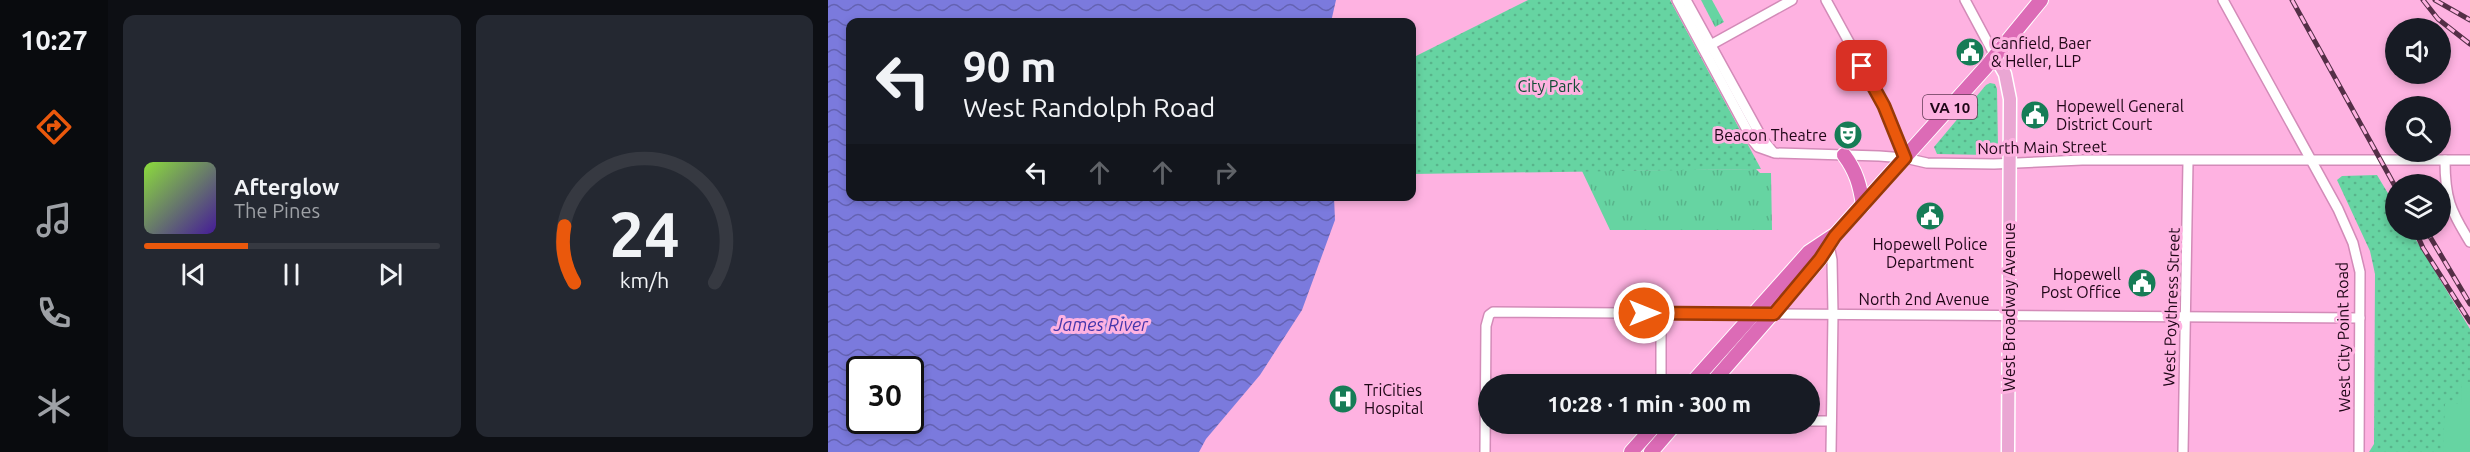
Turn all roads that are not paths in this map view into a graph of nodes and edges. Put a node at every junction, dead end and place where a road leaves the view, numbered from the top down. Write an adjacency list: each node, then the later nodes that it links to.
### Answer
1 (1677, 0): 8 (street)
2 (1686, 0): 8 (street)
3 (1792, 0): 8 (street)
4 (1826, 0): 11 (street)
5 (1965, 0): 9 (street)
6 (2041, 0): 9 (highway, VA 10)
7 (2223, 0): 15 (street, West City Point Road)
8 (1708, 47): 10 (street, North Main Street)
9 (1995, 56): 11 (highway, VA 10); 16 (main road, West Broadway Avenue)
10 (1844, 155): 11 (street, North Main Street); 19 (highway)
11 (1905, 158): 16 (street, North Main Street); 19 (highway, VA 10)
12 (2385, 160): 15 (street, North Main Street)
13 (2451, 160): 14 (street, North Main Street)
14 (2470, 160)
15 (2311, 161): 17 (street, North Main Street); 28 (street, West City Point Road)
16 (2009, 162): 17 (street, North Main Street); 26 (main road, West Broadway Avenue)
17 (2188, 162): 27 (street, West Poythress Street)
18 (2445, 162): 21 (street)
19 (1863, 205): 20 (highway, VA 10)
20 (1830, 241): 23 (highway, VA 10); 24 (highway, VA 10); 25 (street)
21 (2470, 242)
22 (1661, 313): 23 (street, North 2nd Avenue); 29 (street, North 2nd Avenue); 30 (street)
23 (1754, 314): 24 (street, North 2nd Avenue); 31 (highway, VA 10)
24 (1774, 314): 25 (street, North 2nd Avenue); 32 (highway, VA 10)
25 (1833, 314): 26 (street, North 2nd Avenue); 34 (street)
26 (2009, 315): 27 (street, North 2nd Avenue); 43 (main road, West Broadway Avenue)
27 (2184, 315): 28 (street, North 2nd Avenue); 44 (street, West Poythress Street)
28 (2360, 318): 45 (street, West City Point Road)
29 (1487, 374)
30 (1661, 374)
31 (1700, 374)
32 (1720, 374)
33 (1820, 421): 34 (street)
34 (1831, 421): 42 (street)
35 (1486, 434): 40 (street)
36 (1648, 434): 41 (highway)
37 (1658, 434): 39 (street)
38 (1668, 434): 39 (highway)
39 (1656, 449)
40 (1485, 452)
41 (1631, 452)
42 (1831, 452)
43 (2008, 452)
44 (2183, 452)
45 (2359, 452)

